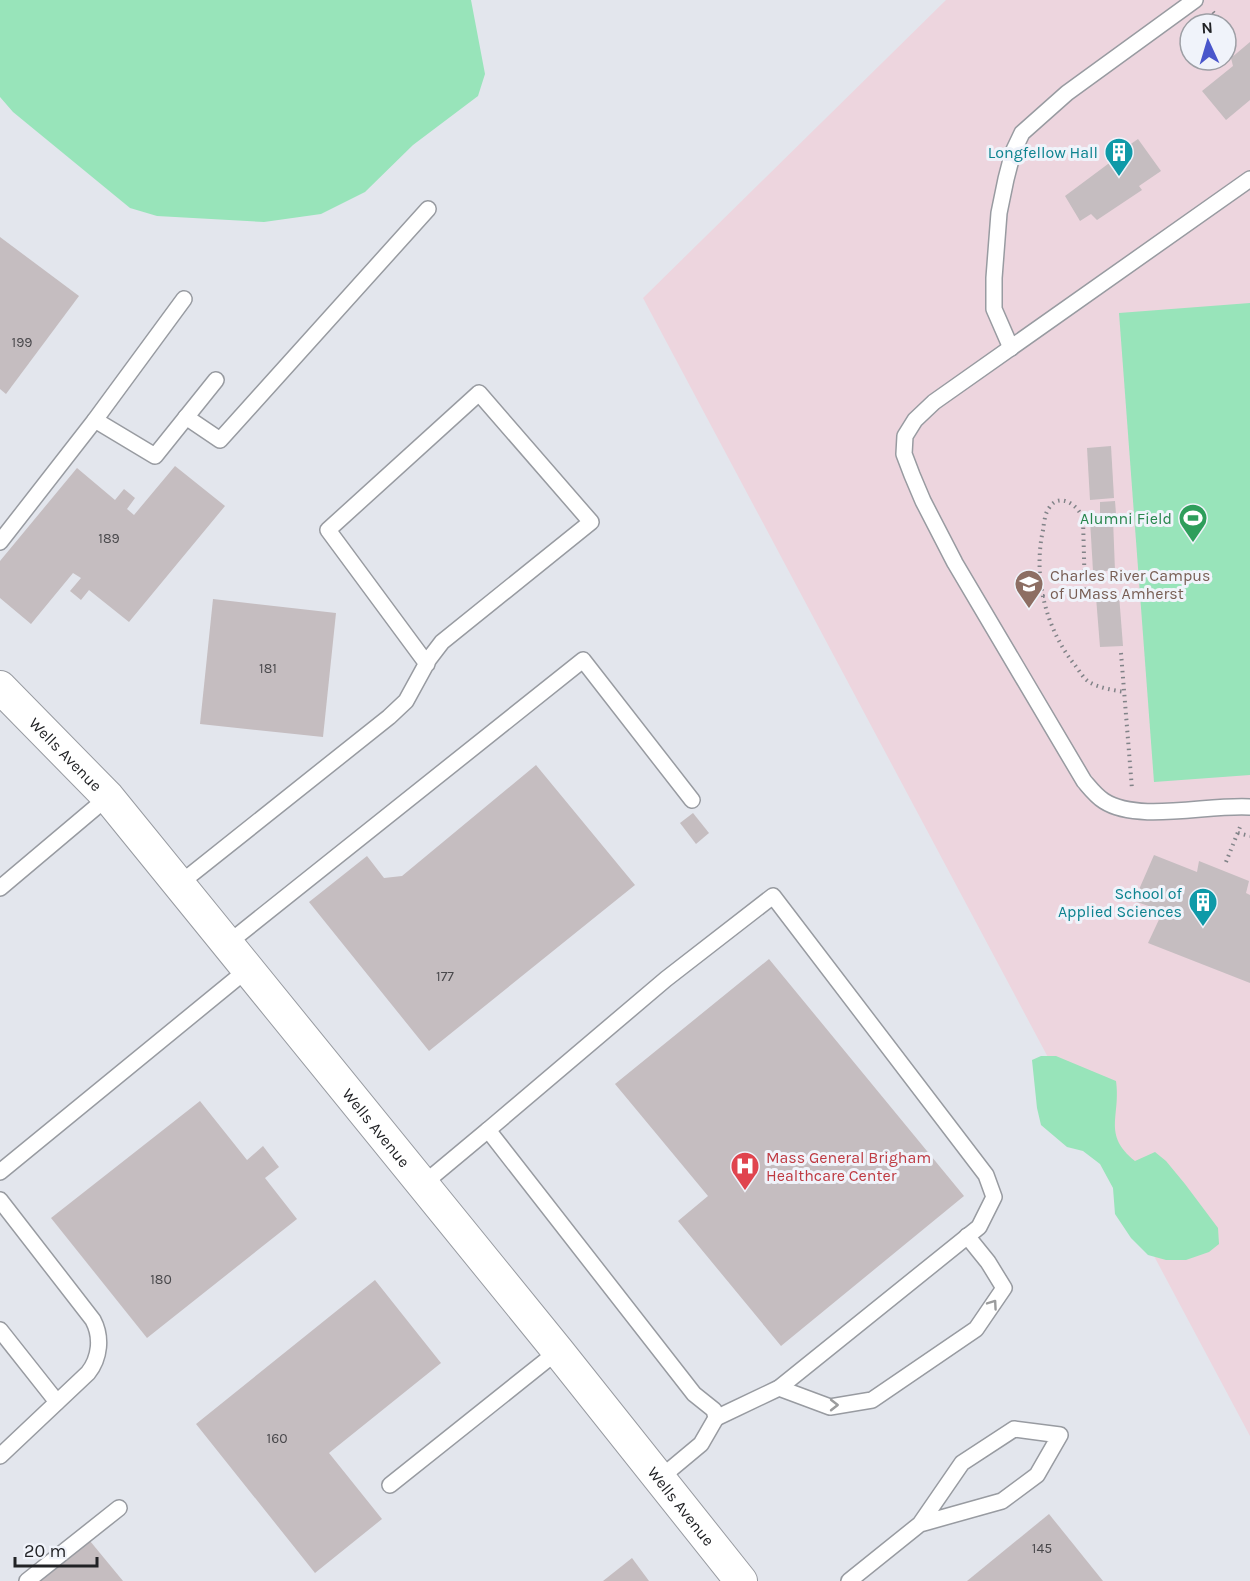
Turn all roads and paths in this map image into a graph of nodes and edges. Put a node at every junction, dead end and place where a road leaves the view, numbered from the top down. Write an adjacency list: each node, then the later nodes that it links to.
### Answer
1 (1195, 0): 5 (lane)
2 (1250, 179): 5 (lane)
3 (428, 209): 7 (lane)
4 (184, 299): 8 (lane)
5 (1011, 348): 18 (lane)
6 (216, 380): 7 (lane)
7 (186, 417): 8 (lane)
8 (95, 420): 9 (lane)
9 (0, 542)
10 (1043, 596): 10 (path); 14 (path)
11 (1121, 653): 14 (path)
12 (426, 664): 12 (lane); 22 (lane)
13 (0, 687): 15 (street, Wells Avenue)
14 (1125, 692): 18 (path)
15 (108, 797): 22 (street, Wells Avenue); 23 (lane)
16 (692, 800): 24 (lane)
17 (1249, 807): 18 (lane); 19 (path)
18 (1134, 810)
19 (1238, 833): 20 (path); 21 (path)
20 (1250, 836)
21 (1226, 862)
22 (178, 885): 24 (street, Wells Avenue)
23 (0, 888)
24 (228, 944): 25 (street, Wells Avenue)
25 (248, 969): 27 (lane); 28 (street, Wells Avenue)
26 (488, 1130): 28 (lane); 30 (lane); 35 (lane)
27 (0, 1172)
28 (423, 1185): 32 (street, Wells Avenue)
29 (0, 1200): 34 (lane)
30 (967, 1236): 33 (lane); 33 (lane, one-way to 30)
31 (0, 1330): 34 (lane)
32 (558, 1351): 37 (street, Wells Avenue); 38 (lane)
33 (779, 1388): 35 (lane)
34 (57, 1402): 36 (lane)
35 (716, 1418): 37 (lane)
36 (0, 1456)
37 (659, 1479): 42 (street, Wells Avenue)
38 (390, 1485)
39 (119, 1508): 41 (lane)
40 (920, 1524): 40 (lane); 43 (lane)
41 (27, 1581)
42 (741, 1581)
43 (849, 1581)

